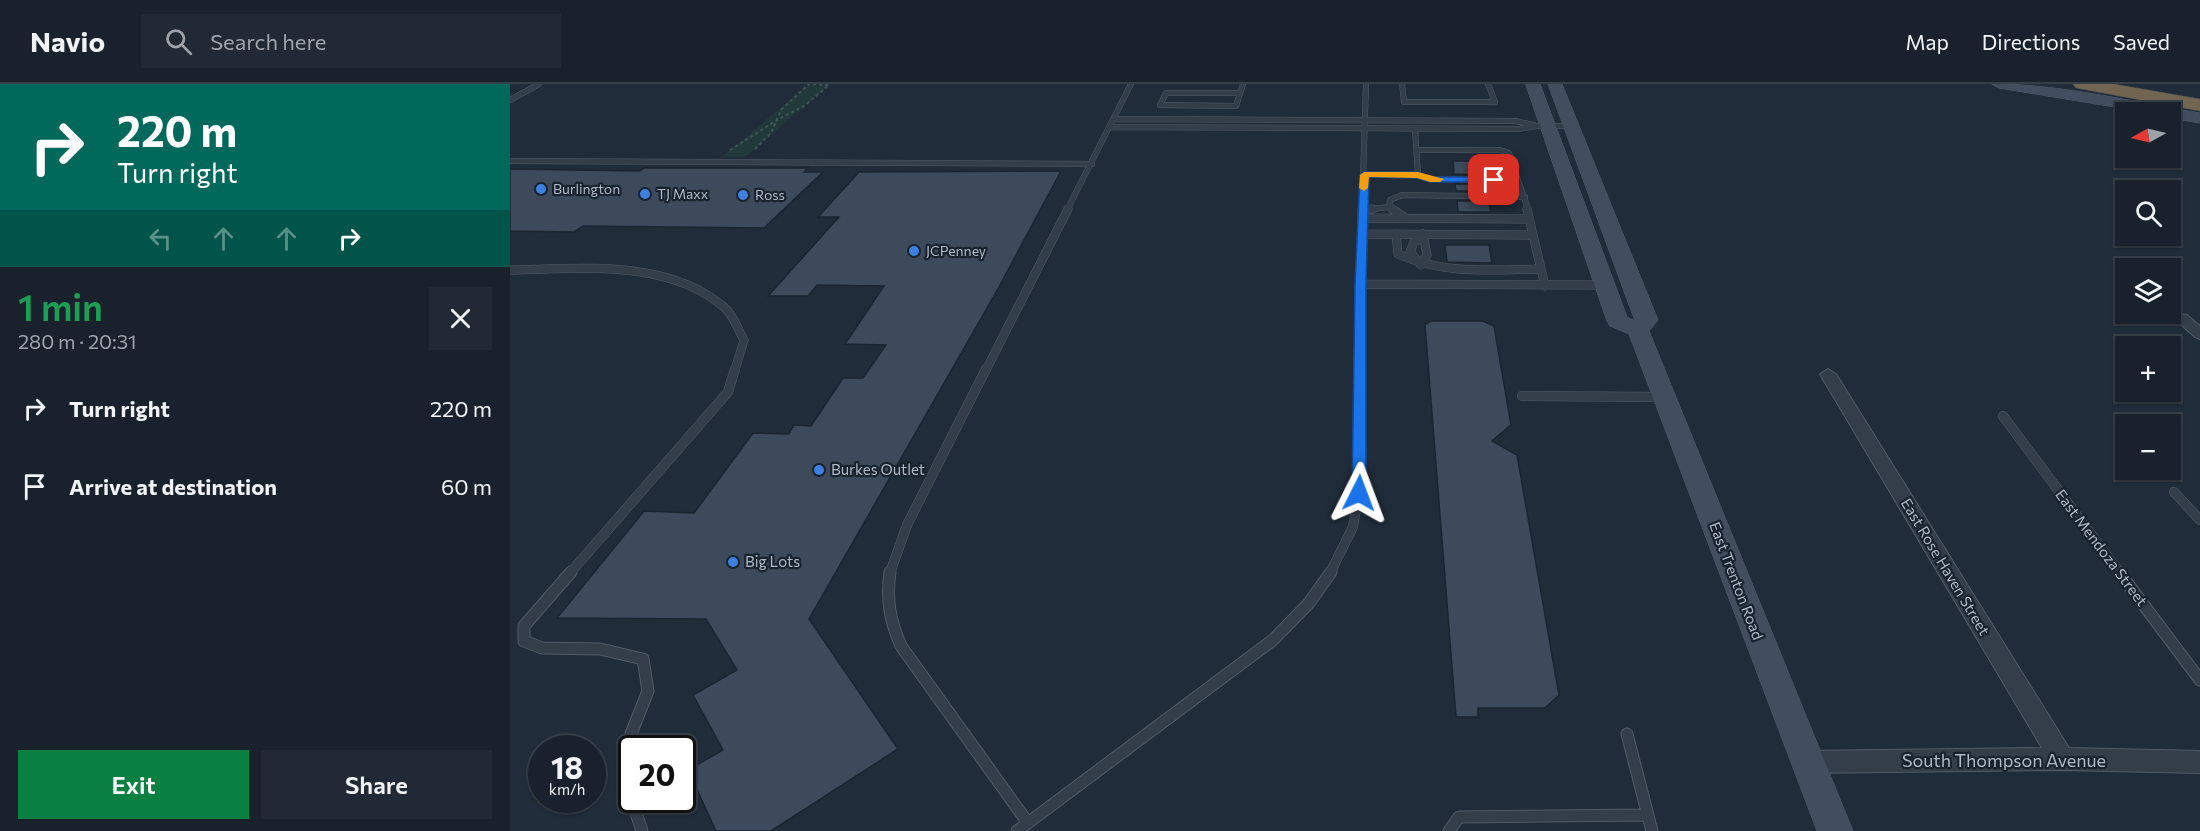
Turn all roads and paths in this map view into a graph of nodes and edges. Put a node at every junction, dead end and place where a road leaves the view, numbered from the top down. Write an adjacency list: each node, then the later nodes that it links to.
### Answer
1 (539, 84): 16 (lane)
2 (1131, 84): 23 (lane)
3 (1243, 84): 14 (lane)
4 (1366, 84): 22 (lane)
5 (1402, 84): 6 (lane)
6 (1488, 84)
7 (1533, 84): 24 (main road)
8 (1556, 84): 25 (main road, East Trenton Road)
9 (2000, 84): 17 (main road)
10 (2082, 84): 18 (highway)
11 (2112, 84): 15 (highway)
12 (2165, 84): 13 (highway)
13 (2200, 90)
14 (1240, 93): 14 (lane)
15 (2200, 98)
16 (510, 100)
17 (2115, 104)
18 (2200, 105)
19 (2181, 115): 20 (main road)
20 (2200, 118)
21 (777, 120): 21 (path); 28 (path); 30 (path)
22 (1366, 120): 23 (lane); 24 (lane); 26 (lane)
23 (1112, 123): 26 (lane); 32 (lane)
24 (1543, 126): 25 (lane); 27 (lane); 49 (main road)
25 (1571, 126): 52 (main road, East Trenton Road)
26 (1366, 128): 27 (lane); 33 (lane)
27 (1415, 129): 29 (lane)
28 (754, 150)
29 (1417, 150): 34 (lane); 35 (lane)
30 (722, 157)
31 (510, 162): 32 (lane)
32 (1092, 164): 66 (lane)
33 (1364, 175): 34 (lane); 38 (lane)
34 (1418, 175): 35 (lane)
35 (1516, 180): 36 (lane)
36 (1524, 197): 37 (lane); 40 (lane)
37 (1389, 207): 38 (lane); 39 (lane)
38 (1363, 214): 39 (lane); 41 (lane)
39 (1406, 218): 40 (lane)
40 (1529, 219): 43 (lane)
41 (1362, 234): 42 (lane); 48 (lane)
42 (1396, 234): 44 (lane); 45 (lane)
43 (1533, 235): 44 (lane); 46 (lane)
44 (1422, 236): 45 (lane); 45 (lane)
45 (1421, 265): 46 (lane)
46 (1541, 269): 50 (lane)
47 (510, 270): 67 (lane)
48 (1360, 284): 50 (lane); 66 (lane)
49 (1603, 285): 50 (lane); 52 (main road)
50 (1545, 286)
51 (2200, 318): 53 (street)
52 (1638, 330): 56 (main road, East Trenton Road)
53 (2200, 334)
54 (1828, 374): 62 (street, East Rose Haven Street)
55 (1522, 396): 56 (lane)
56 (1664, 397): 63 (main road, East Trenton Road)
57 (2002, 416): 60 (lane, East Mendoza Street)
58 (2174, 492): 59 (lane)
59 (2200, 520)
60 (2200, 680)
61 (1627, 734): 65 (lane)
62 (2062, 759): 63 (street, South Thompson Avenue); 64 (street, South Thompson Avenue)
63 (1807, 762): 71 (main road, East Trenton Road)
64 (2200, 762)
65 (1648, 815): 69 (lane); 70 (lane)
66 (1028, 823): 68 (lane)
67 (642, 831)
68 (1017, 831)
69 (1449, 831)
70 (1652, 831)
71 (1835, 831)

